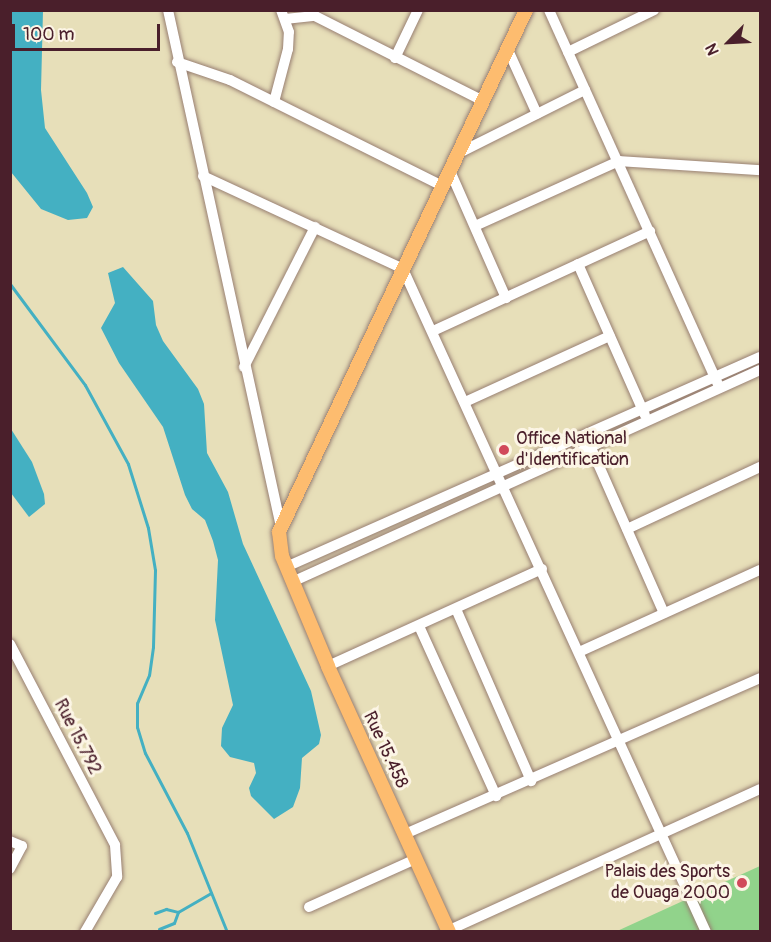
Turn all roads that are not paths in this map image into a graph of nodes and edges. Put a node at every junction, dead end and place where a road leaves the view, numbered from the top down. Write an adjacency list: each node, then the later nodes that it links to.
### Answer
1 (168, 10): 11 (street)
2 (418, 10): 10 (street)
3 (526, 10): 8 (main road)
4 (549, 10): 9 (street)
5 (654, 10): 9 (street)
6 (316, 13): 7 (street); 10 (street)
7 (283, 15): 14 (street)
8 (508, 50): 13 (main road); 15 (street)
9 (568, 52): 12 (street)
10 (395, 58): 13 (street)
11 (177, 62): 14 (street); 20 (street)
12 (585, 90): 15 (street); 17 (street)
13 (483, 101): 16 (main road)
14 (274, 102): 21 (street)
15 (537, 114): 16 (street)
16 (459, 153): 19 (main road)
17 (619, 161): 18 (street); 22 (street); 24 (street)
18 (760, 170)
19 (450, 171): 21 (main road); 22 (street)
20 (202, 176): 23 (street); 31 (street)
21 (443, 186): 26 (main road)
22 (475, 226): 27 (street)
23 (315, 227): 26 (street); 31 (street)
24 (650, 231): 25 (street); 33 (street)
25 (578, 264): 27 (street); 29 (street)
26 (403, 269): 28 (street); 43 (main road)
27 (506, 298): 28 (street)
28 (433, 331): 35 (street)
29 (610, 336): 35 (street); 36 (street)
30 (760, 357): 33 (street)
31 (244, 367): 43 (street)
32 (760, 370): 34 (street)
33 (715, 378): 34 (street); 36 (street)
34 (720, 389): 37 (street)
35 (465, 402): 41 (street)
36 (642, 409): 37 (street); 38 (street)
37 (647, 422): 39 (street)
38 (586, 435): 39 (street); 41 (street)
39 (592, 447): 42 (street); 44 (street)
40 (760, 467): 44 (street)
41 (499, 473): 42 (street); 45 (street)
42 (504, 485): 46 (street); 48 (street)
43 (281, 527): 45 (main road, Rue 15.458)
44 (627, 529): 50 (street)
45 (286, 567): 48 (main road, Rue 15.458)
46 (542, 569): 49 (street); 53 (street)
47 (760, 570): 50 (street)
48 (292, 582): 54 (main road, Rue 15.458)
49 (456, 609): 51 (street); 57 (street)
50 (664, 613): 53 (street)
51 (419, 626): 54 (street); 59 (street)
52 (10, 644): 66 (street, Rue 15.792)
53 (579, 652): 56 (street)
54 (328, 666): 61 (main road, Rue 15.458)
55 (760, 678): 56 (street)
56 (619, 742): 57 (street); 60 (street)
57 (531, 781): 59 (street)
58 (760, 789): 60 (street)
59 (496, 796): 61 (street)
60 (661, 833): 67 (street); 70 (street)
61 (405, 834): 63 (main road, Rue 15.458)
62 (10, 841): 64 (street)
63 (416, 859): 65 (street); 67 (main road, Rue 15.458)
64 (10, 869)
65 (309, 907)
66 (95, 919): 68 (street); 69 (street)
67 (447, 931)
68 (86, 932)
69 (98, 932)
70 (706, 932)

